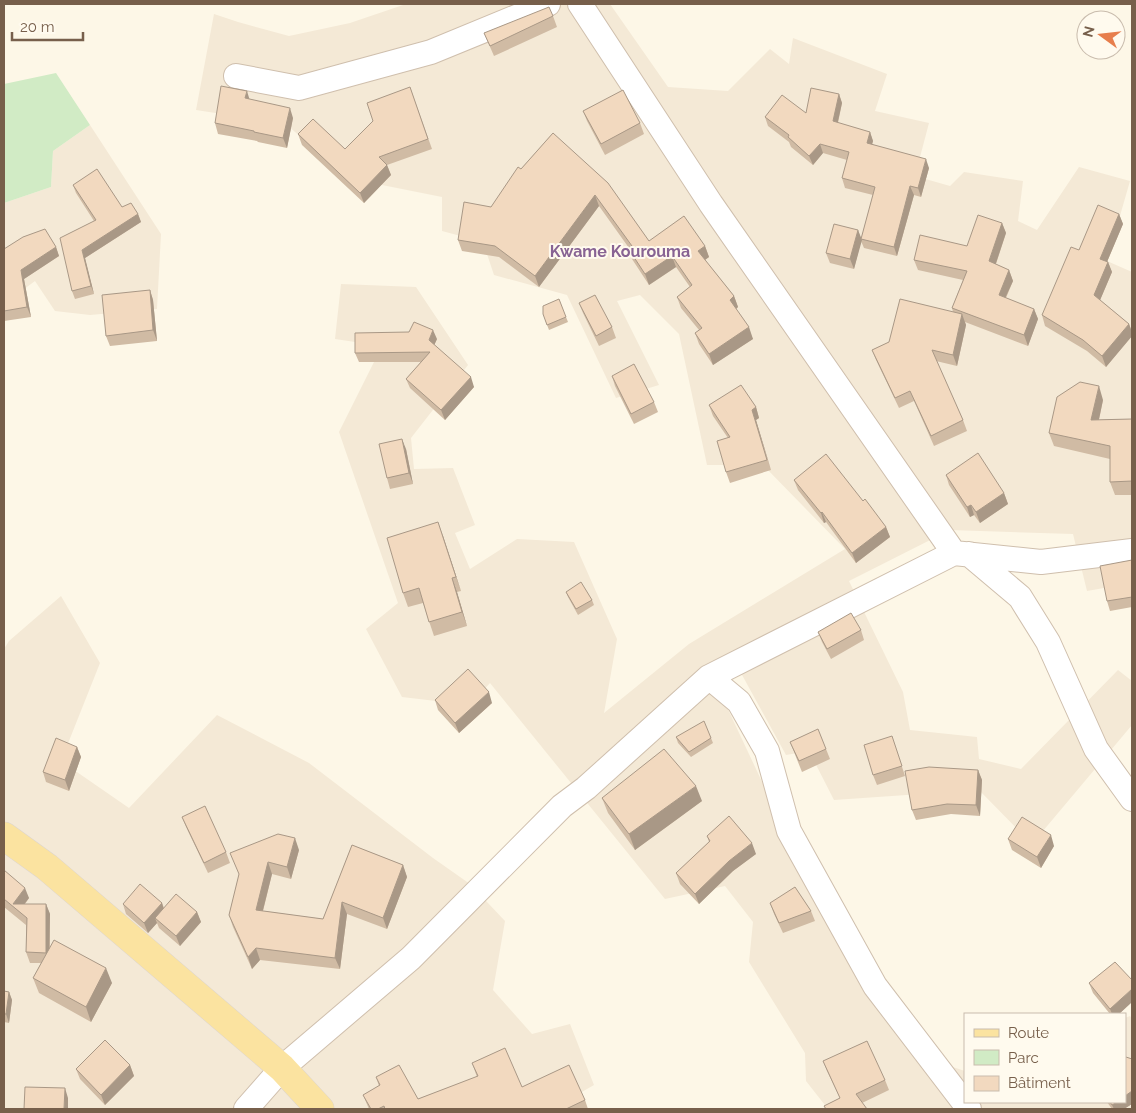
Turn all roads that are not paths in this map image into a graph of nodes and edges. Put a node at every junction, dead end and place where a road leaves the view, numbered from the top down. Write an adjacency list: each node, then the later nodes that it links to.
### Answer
1 (548, 4): 3 (street)
2 (580, 4): 5 (street)
3 (236, 76)
4 (1132, 551): 5 (street)
5 (962, 553): 6 (street); 7 (street)
6 (709, 677): 9 (street); 10 (street)
7 (1132, 799)
8 (4, 836): 9 (main road)
9 (282, 1068): 11 (street); 12 (main road)
10 (964, 1102)
11 (246, 1109)
12 (320, 1109)

